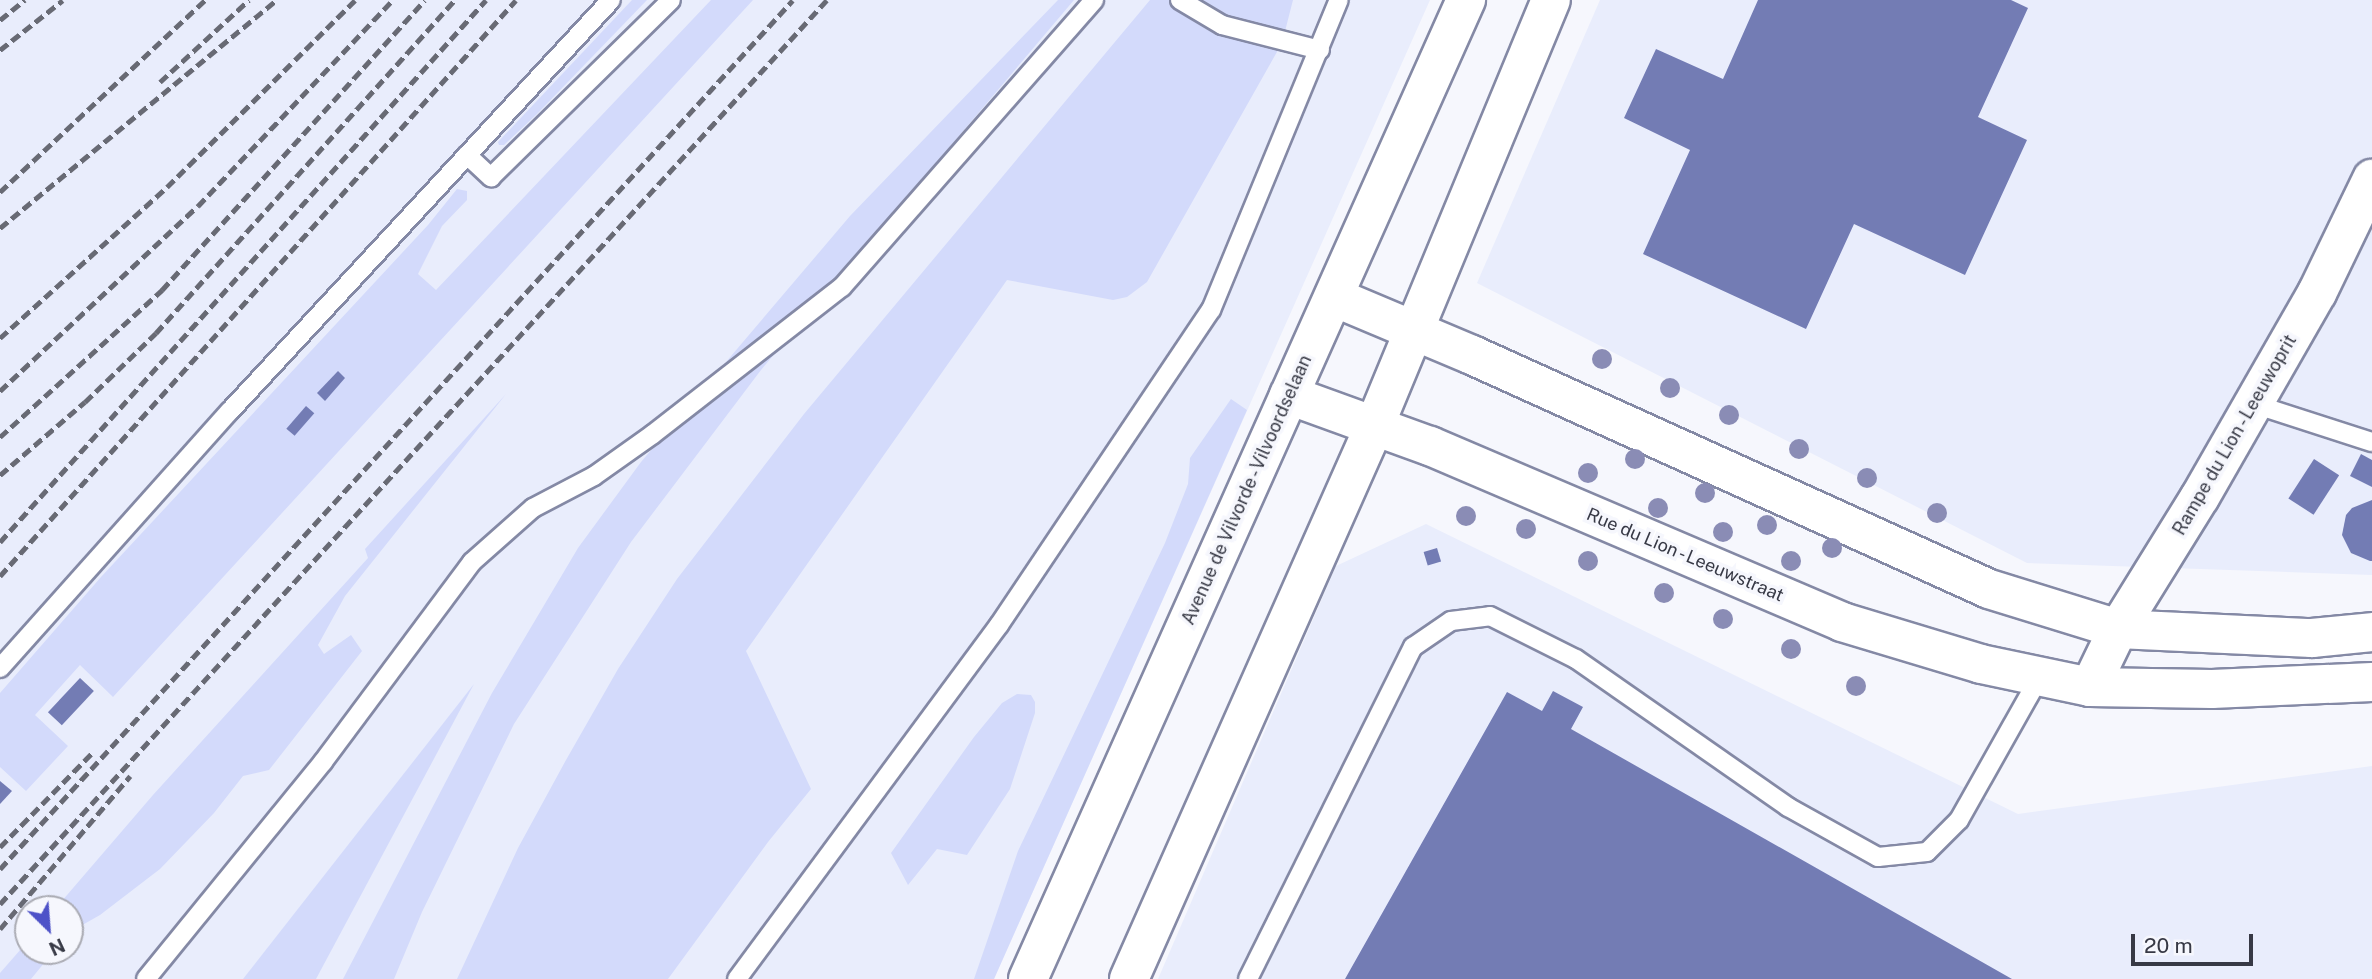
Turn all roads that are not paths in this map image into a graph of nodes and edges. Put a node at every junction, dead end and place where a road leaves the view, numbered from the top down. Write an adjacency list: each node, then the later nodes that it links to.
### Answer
1 (611, 0): 9 (lane)
2 (671, 0): 9 (lane)
3 (1094, 0): 23 (lane)
4 (1180, 0): 8 (lane)
5 (1339, 0): 8 (lane)
6 (1466, 0): 11 (main road, Avenue de Vilvorde - Vilvoordselaan)
7 (1551, 0): 12 (main road)
8 (1320, 50): 24 (lane)
9 (467, 155): 19 (lane)
10 (2372, 179): 14 (main road, Rampe du Lion - Leeuwoprit)
11 (1334, 297): 12 (main road); 13 (main road, Avenue de Vilvorde - Vilvoordselaan)
12 (1412, 329): 15 (main road); 17 (main road)
13 (1289, 395): 15 (main road, Rue du Lion - Leeuwstraat); 25 (main road, Avenue de Vilvorde - Vilvoordselaan)
14 (2254, 404): 16 (lane); 17 (main road, Rampe du Lion - Leeuwoprit)
15 (1374, 427): 20 (main road, Rue du Lion - Leeuwstraat); 26 (main road)
16 (2372, 442)
17 (2118, 629): 18 (main road); 22 (main road, Rampe du Lion - Leeuwoprit)
18 (2372, 632)
19 (0, 668)
20 (2040, 677): 22 (main road, Rue du Lion - Leeuwstraat); 27 (lane)
21 (2372, 682): 22 (main road, Rue du Lion - Leeuwstraat)
22 (2090, 687)
23 (146, 979)
24 (737, 979)
25 (1028, 979)
26 (1129, 979)
27 (1248, 979)

